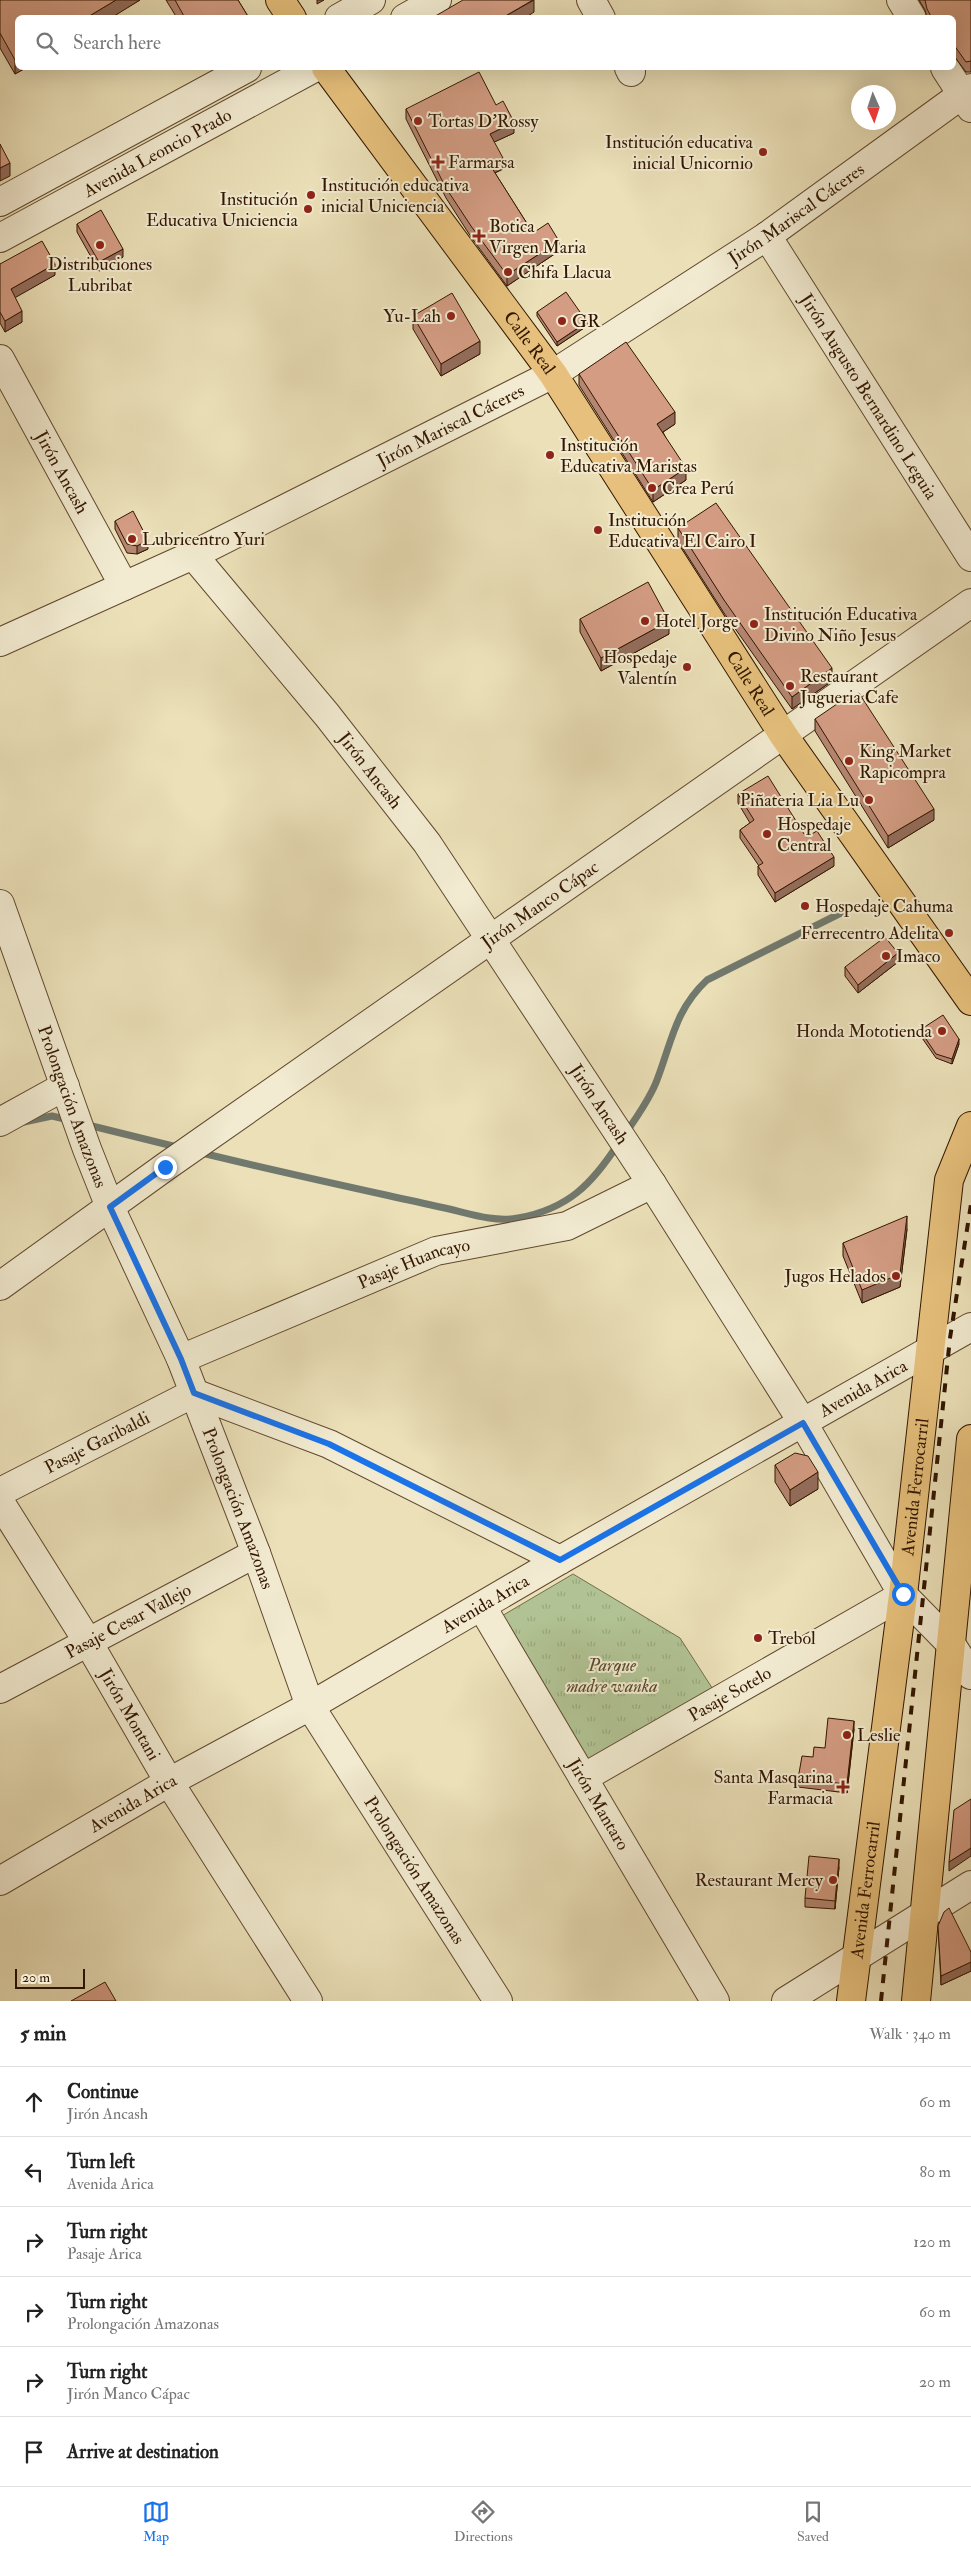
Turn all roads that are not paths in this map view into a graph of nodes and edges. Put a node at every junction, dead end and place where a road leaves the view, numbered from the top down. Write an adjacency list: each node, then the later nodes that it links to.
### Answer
1 (280, 0): 6 (main road)
2 (371, 0): 7 (street)
3 (437, 0): 8 (street)
4 (591, 0): 9 (street)
5 (901, 0): 10 (street)
6 (290, 15)
7 (344, 15)
8 (410, 15)
9 (599, 15)
10 (910, 15)
11 (243, 70): 16 (street, Avenida Leoncio Prado)
12 (310, 70): 18 (street, Avenida Leoncio Prado)
13 (327, 70): 20 (main road, Calle Real)
14 (947, 70): 15 (street)
15 (968, 97): 17 (street, Jirón Mariscal Cáceres)
16 (0, 202)
17 (767, 236): 20 (street, Jirón Mariscal Cáceres); 22 (street, Jirón Augusto Bernardino Leguia)
18 (0, 238)
19 (0, 359): 23 (street, Jirón Ancash)
20 (553, 374): 21 (street, Jirón Mariscal Cáceres); 26 (main road, Calle Real)
21 (192, 555): 23 (street, Jirón Mariscal Cáceres); 28 (street, Jirón Ancash)
22 (971, 557)
23 (124, 586): 25 (street, Jirón Mariscal Cáceres)
24 (971, 604): 26 (street, Jirón Manco Cápac)
25 (0, 642)
26 (784, 736): 28 (street, Jirón Manco Cápac); 29 (main road, Calle Real)
27 (0, 904): 30 (street, Prolongación Amazonas)
28 (490, 940): 33 (street, Jirón Ancash); 34 (street, Jirón Manco Cápac)
29 (971, 1001)
30 (66, 1089): 31 (street); 34 (street, Prolongación Amazonas)
31 (0, 1122)
32 (971, 1126): 37 (main road, Avenida Ferrocarril)
33 (652, 1184): 38 (street, Pasaje Huancayo); 40 (street, Jirón Ancash)
34 (110, 1207): 35 (street, Jirón Manco Cápac); 38 (street, Prolongación Amazonas)
35 (0, 1286)
36 (971, 1327): 37 (street, Avenida Arica)
37 (928, 1352): 40 (street, Avenida Arica); 46 (main road, Avenida Ferrocarril)
38 (181, 1359): 39 (street, Prolongación Amazonas)
39 (194, 1393): 42 (street, Pasaje Garibaldi); 44 (street, Prolongación Amazonas); 45 (street)
40 (803, 1423): 45 (street, Avenida Arica); 46 (street, Jirón Ancash)
41 (971, 1439): 49 (main road)
42 (0, 1492)
43 (0, 1502): 48 (street, Jirón Montani)
44 (256, 1553): 48 (street, Pasaje Cesar Vallejo); 52 (street, Prolongación Amazonas)
45 (560, 1560): 47 (street, Avenida Arica)
46 (903, 1594): 49 (street, Jirón Ancash); 53 (street, Pasaje Sotelo); 58 (main road, Avenida Ferrocarril)
47 (482, 1607): 52 (street, Avenida Arica); 53 (street, Jirón Mantaro)
48 (88, 1642): 51 (street, Pasaje Cesar Vallejo); 54 (street, Jirón Montani)
49 (951, 1644): 50 (street, Jirón Ancash); 57 (main road)
50 (971, 1675)
51 (0, 1689)
52 (310, 1706): 54 (street, Avenida Arica); 60 (street, Prolongación Amazonas)
53 (583, 1778): 61 (street, Jirón Mantaro)
54 (169, 1782): 55 (street, Avenida Arica); 59 (street, Jirón Montani)
55 (0, 1881)
56 (971, 1885): 57 (street)
57 (924, 1914): 58 (street); 64 (main road)
58 (856, 1956): 62 (street); 63 (main road, Avenida Ferrocarril)
59 (308, 2001)
60 (498, 2001)
61 (715, 2001)
62 (786, 2001)
63 (851, 2001)
64 (916, 2001)

